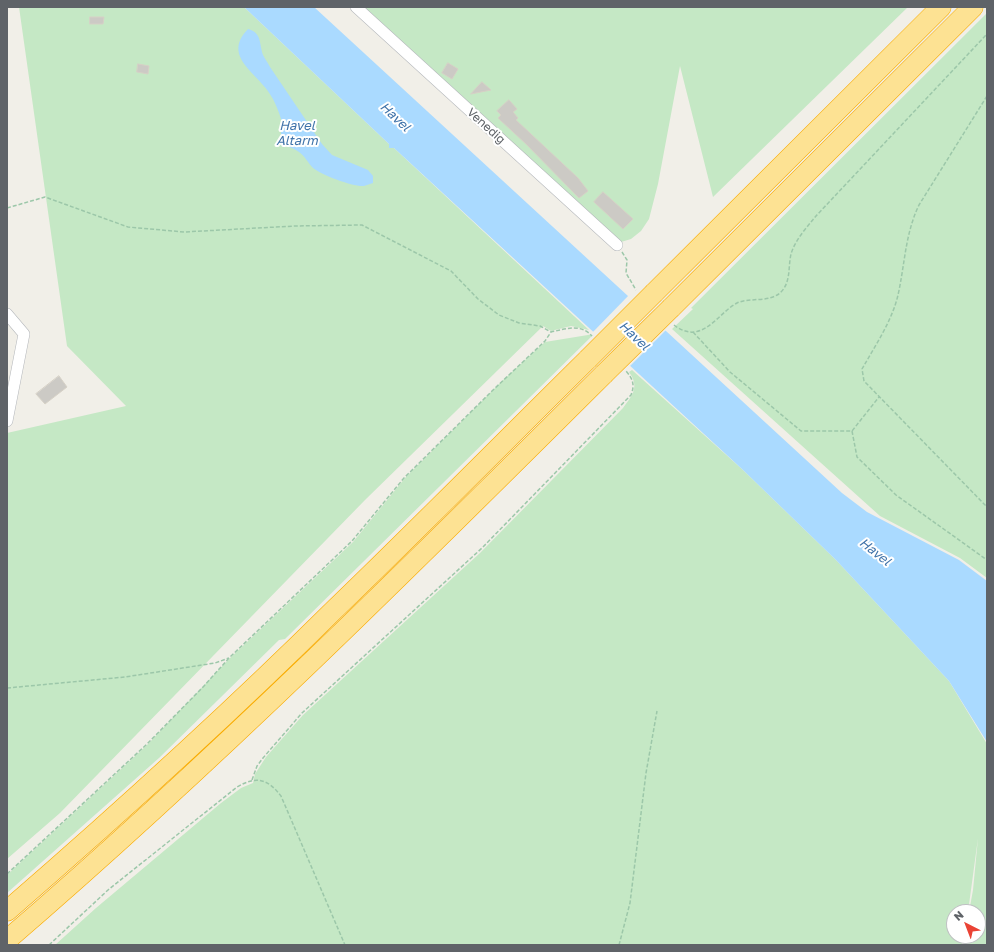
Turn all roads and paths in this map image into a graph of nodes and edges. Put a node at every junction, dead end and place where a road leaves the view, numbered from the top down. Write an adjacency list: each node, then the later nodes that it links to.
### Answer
1 (356, 7): 7 (street, Venedig)
2 (941, 7): 22 (highway, bridge)
3 (973, 7): 23 (highway, bridge)
4 (987, 34): 14 (path)
5 (987, 96): 12 (path)
6 (7, 208): 9 (path)
7 (617, 245)
8 (7, 314): 13 (street)
9 (551, 332): 10 (path); 17 (path)
10 (594, 338)
11 (626, 370): 20 (path)
12 (879, 397): 14 (path); 15 (path)
13 (7, 421)
14 (852, 431): 16 (path)
15 (987, 507)
16 (987, 560)
17 (229, 658): 18 (path); 21 (path)
18 (7, 688)
19 (657, 710): 26 (path)
20 (252, 780): 24 (path); 25 (path)
21 (7, 874)
22 (7, 910)
23 (7, 940)
24 (49, 945)
25 (345, 945)
26 (619, 945)

